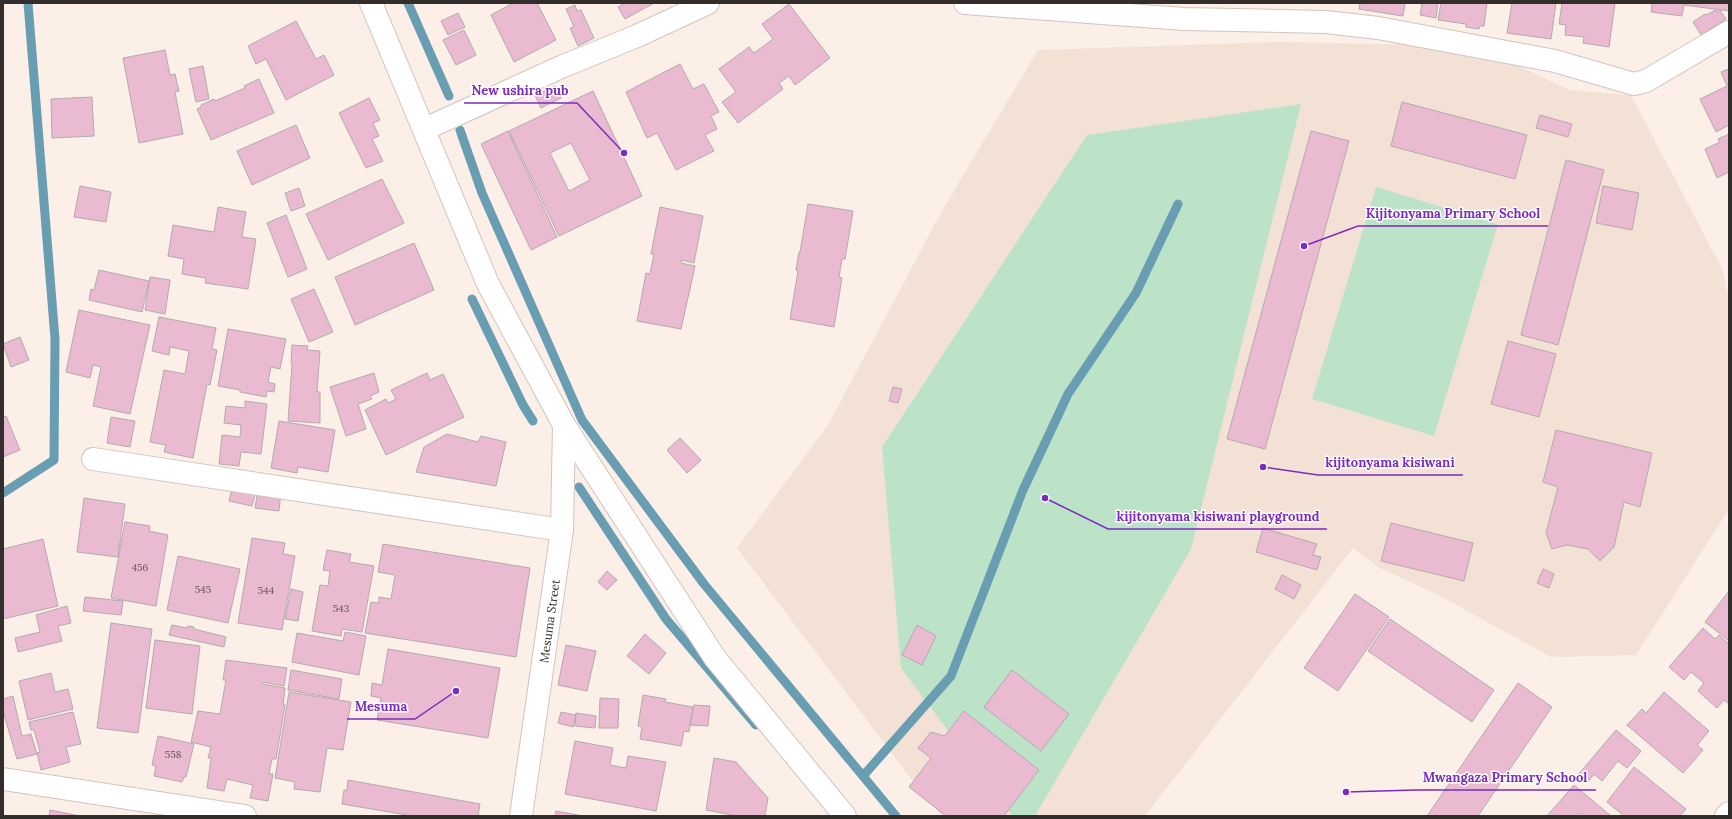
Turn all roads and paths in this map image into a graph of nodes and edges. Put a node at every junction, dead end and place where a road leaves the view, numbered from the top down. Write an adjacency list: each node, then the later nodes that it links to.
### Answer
1 (371, 3): 6 (street)
2 (965, 3): 4 (street)
3 (704, 4): 6 (street)
4 (1009, 5): 5 (street)
5 (1729, 32)
6 (425, 129): 7 (street)
7 (564, 425): 9 (street, Mesuma Street); 15 (street)
8 (93, 459): 9 (street)
9 (562, 530): 14 (street, Mesuma Street)
10 (3, 779): 11 (street)
11 (170, 810): 13 (street)
12 (1729, 813): 16 (street)
13 (245, 816)
14 (521, 816)
15 (845, 816)
16 (1726, 816)

